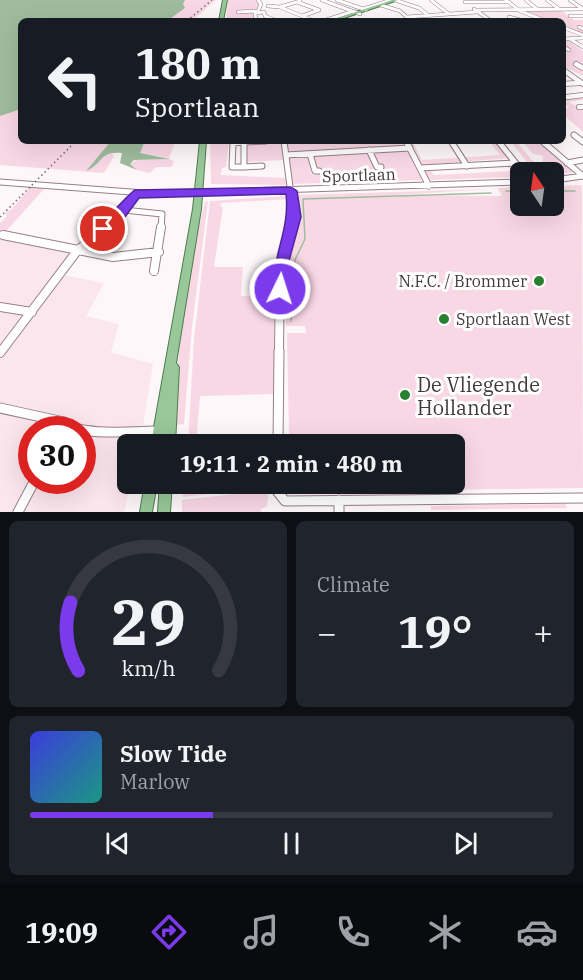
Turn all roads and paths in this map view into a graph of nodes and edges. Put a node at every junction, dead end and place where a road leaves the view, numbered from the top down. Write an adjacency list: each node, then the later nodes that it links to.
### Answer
1 (225, 0): 38 (main road)
2 (258, 0): 27 (street)
3 (271, 0): 17 (street)
4 (305, 0): 15 (street)
5 (322, 0): 19 (street)
6 (337, 0): 25 (street)
7 (395, 0): 16 (main road); 25 (street); 33 (street)
8 (431, 0): 32 (street)
9 (526, 0): 21 (street)
10 (547, 0): 22 (street)
11 (570, 0): 24 (street)
12 (466, 1): 13 (street); 26 (street)
13 (488, 1): 14 (street)
14 (507, 1): 20 (street)
15 (297, 2): 18 (street); 34 (street)
16 (383, 5): 25 (main road); 37 (street)
17 (268, 6): 18 (street); 28 (street)
18 (280, 7): 34 (street)
19 (345, 8): 25 (street); 29 (street)
20 (517, 9): 21 (street); 26 (street); 45 (street)
21 (537, 9): 22 (street)
22 (559, 9): 23 (street)
23 (573, 9): 24 (street); 31 (street)
24 (583, 9)
25 (360, 11): 42 (street); 43 (main road)
26 (476, 11): 32 (street); 44 (street)
27 (238, 12)
28 (264, 12): 39 (street); 40 (street)
29 (333, 12)
30 (566, 13): 31 (street)
31 (579, 13): 36 (street)
32 (449, 14): 33 (street)
33 (428, 15): 37 (street)
34 (302, 16): 41 (street)
35 (570, 16): 36 (street)
36 (583, 16)
37 (407, 17)
38 (222, 18)
39 (256, 18)
40 (270, 18)
41 (307, 18)
42 (334, 18)
43 (343, 18)
44 (486, 18)
45 (538, 18)
46 (566, 29): 47 (street)
47 (583, 36): 49 (street)
48 (566, 39): 49 (street)
49 (570, 39): 50 (street)
50 (583, 47)
51 (566, 48): 52 (street)
52 (569, 50)
53 (576, 64): 54 (street)
54 (583, 68)
55 (566, 71): 56 (street)
56 (580, 81)
57 (583, 95): 58 (street)
58 (567, 97)
59 (574, 135): 60 (street)
60 (583, 142)
61 (203, 144): 89 (main road)
62 (233, 144): 79 (street)
63 (244, 144): 79 (street)
64 (284, 144): 72 (street)
65 (408, 144): 69 (street)
66 (453, 144): 78 (street)
67 (500, 144): 74 (street)
68 (545, 144): 76 (street)
69 (410, 148): 70 (street); 81 (street)
70 (369, 150): 71 (street); 80 (street, Sportlaan)
71 (310, 154): 72 (street); 82 (street, Sportlaan)
72 (286, 155): 88 (street)
73 (583, 160): 76 (street)
74 (514, 162)
75 (510, 163): 78 (street)
76 (567, 163): 83 (street)
77 (262, 166): 79 (street)
78 (467, 166): 81 (street)
79 (244, 167)
80 (381, 167)
81 (420, 168): 87 (street)
82 (319, 171)
83 (583, 176): 84 (street)
84 (564, 179)
85 (0, 182): 90 (street, Sportlaan)
86 (510, 182): 87 (street, Sportlaan)
87 (429, 186): 88 (street, Sportlaan)
88 (291, 191): 89 (street, Sportlaan); 106 (street)
89 (200, 193): 90 (street, Sportlaan); 98 (main road)
90 (135, 194): 91 (street)
91 (124, 210): 93 (street); 94 (street)
92 (3, 235): 93 (street)
93 (77, 251): 94 (street); 97 (street)
94 (159, 252): 95 (street)
95 (154, 271)
96 (0, 307): 97 (street)
97 (32, 312): 99 (street)
98 (174, 352): 103 (main road); 105 (main road)
99 (0, 353)
100 (0, 408): 101 (street)
101 (37, 416)
102 (96, 431): 103 (street)
103 (159, 431): 104 (main road)
104 (158, 434)
105 (170, 434)
106 (278, 434)
107 (28, 494): 113 (street)
108 (149, 494): 114 (main road)
109 (165, 494): 115 (main road)
110 (281, 494): 112 (street)
111 (583, 498): 112 (street)
112 (339, 506)
113 (18, 512)
114 (146, 512)
115 (164, 512)

